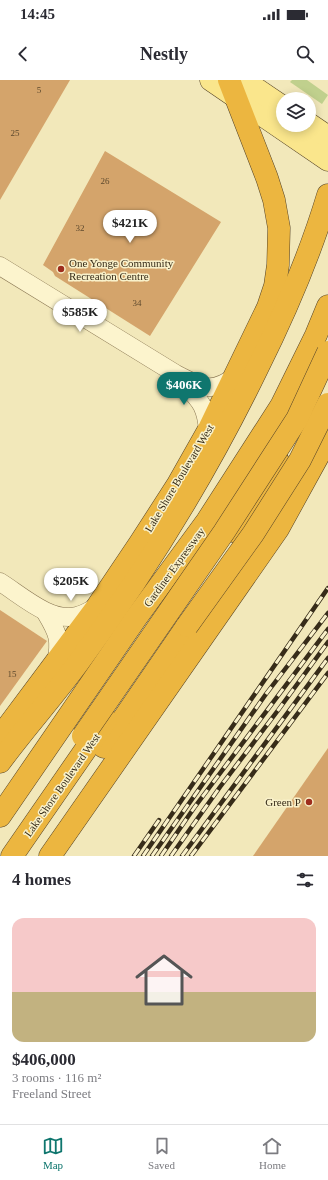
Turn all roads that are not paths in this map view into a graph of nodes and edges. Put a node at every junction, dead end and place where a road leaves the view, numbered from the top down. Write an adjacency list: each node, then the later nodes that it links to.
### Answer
1 (211, 80): 2 (main road)
2 (236, 86): 3 (main road); 6 (main road); 14 (highway, Lake Shore Boulevard West)
3 (276, 104)
4 (316, 129): 5 (main road)
5 (328, 137)
6 (328, 160)
7 (328, 195): 26 (highway)
8 (328, 238): 22 (highway)
9 (0, 266): 13 (street)
10 (328, 306): 22 (highway, Gardiner Expressway)
11 (328, 342): 18 (highway, Lake Shore Boulevard West)
12 (328, 352): 28 (highway, Gardiner Expressway, bridge)
13 (176, 374): 14 (street); 16 (street)
14 (236, 376): 16 (highway, Lake Shore Boulevard West)
15 (328, 404): 30 (highway, bridge)
16 (208, 431): 20 (highway, Lake Shore Boulevard West)
17 (328, 438): 24 (highway)
18 (264, 492): 24 (highway); 29 (highway, Lake Shore Boulevard West)
19 (0, 582): 21 (street)
20 (97, 607): 21 (street); 23 (highway, Lake Shore Boulevard West)
21 (46, 613): 23 (street)
22 (136, 618): 27 (highway, Gardiner Expressway)
23 (56, 663): 25 (highway, Lake Shore Boulevard West)
24 (184, 664): 31 (highway)
25 (0, 737)
26 (0, 762)
27 (0, 816)
28 (0, 853)
29 (12, 856)
30 (31, 856)
31 (50, 856)

